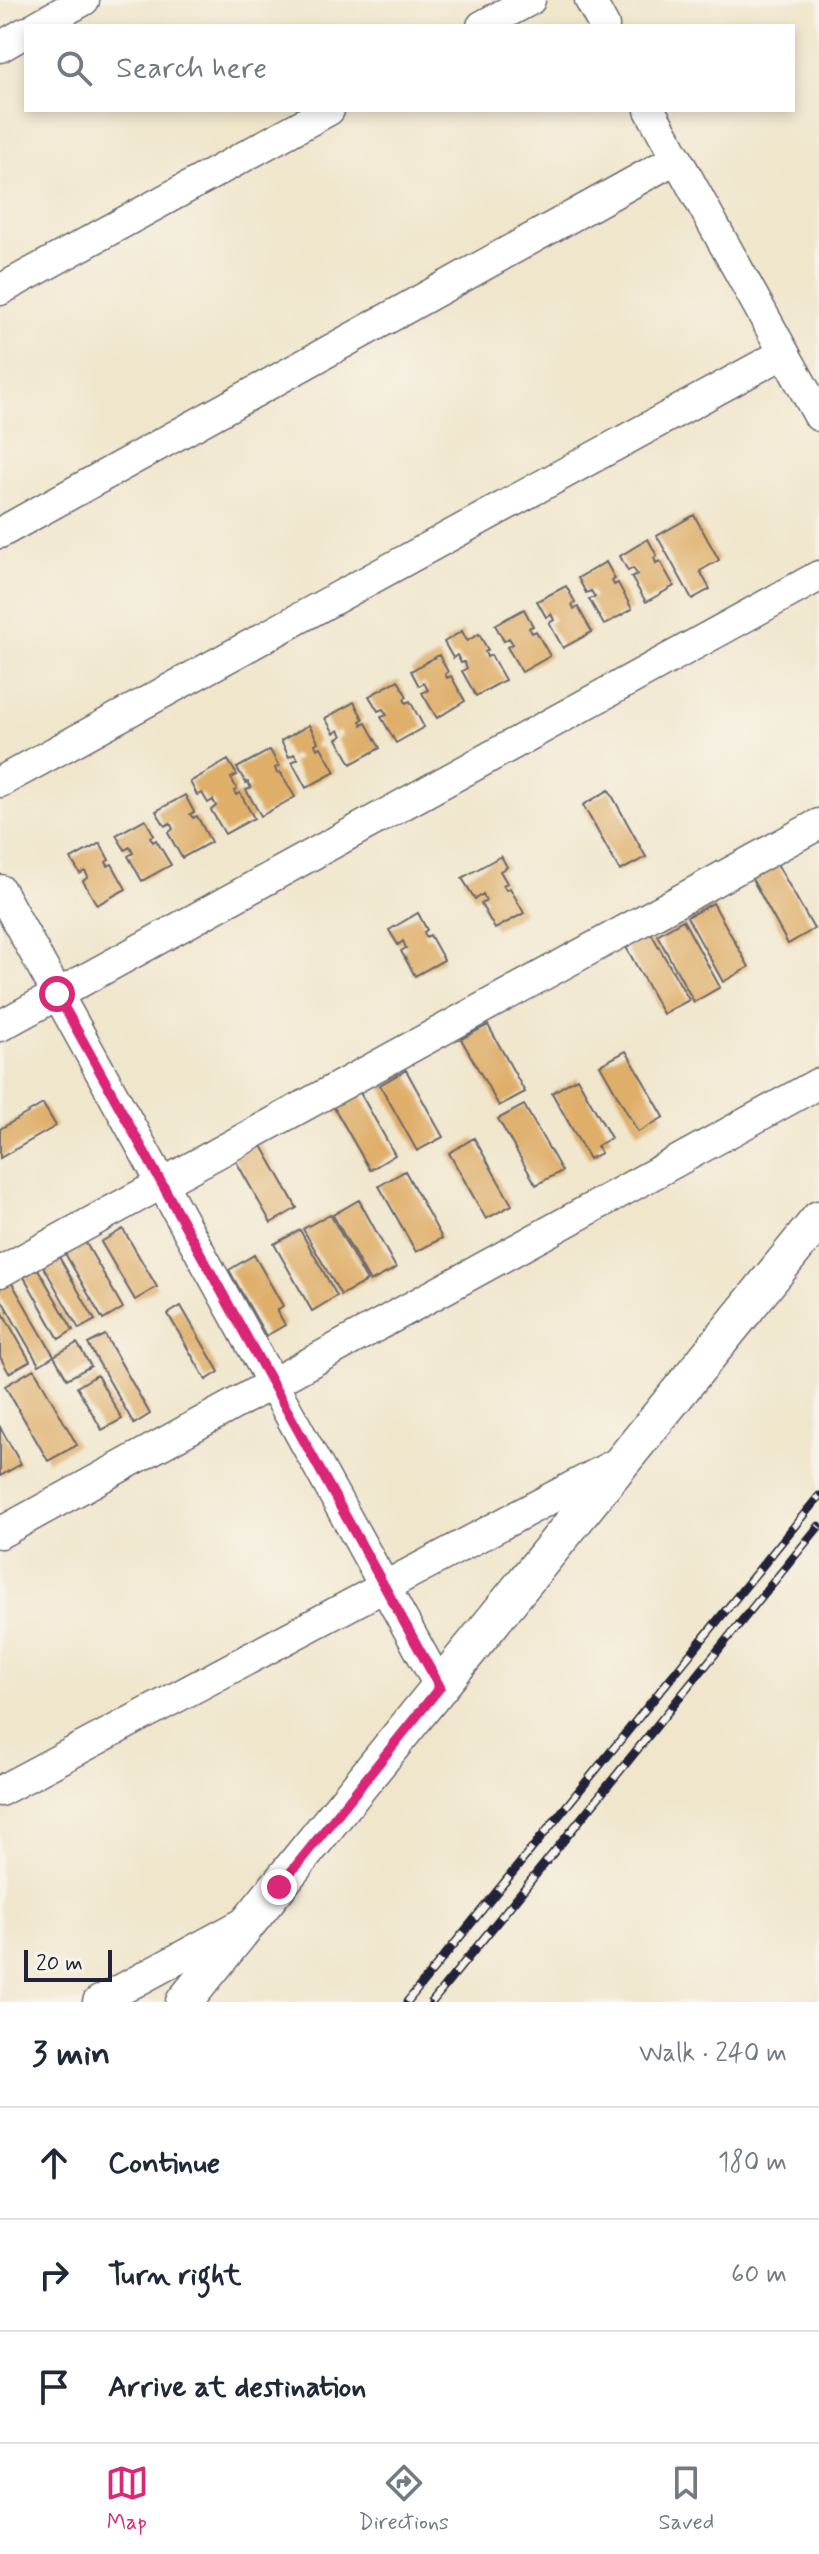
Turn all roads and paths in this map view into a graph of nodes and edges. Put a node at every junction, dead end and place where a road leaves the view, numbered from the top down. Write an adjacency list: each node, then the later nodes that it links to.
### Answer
1 (84, 0): 4 (street)
2 (530, 0): 5 (street)
3 (590, 0): 6 (street)
4 (41, 24)
5 (486, 24)
6 (603, 24)
7 (24, 33): 8 (street)
8 (0, 47)
9 (325, 112): 12 (street)
10 (651, 112): 11 (street)
11 (677, 158): 13 (street); 15 (street)
12 (0, 290)
13 (784, 353): 14 (street); 17 (street)
14 (819, 416)
15 (0, 533)
16 (819, 576): 20 (street)
17 (0, 782)
18 (819, 824): 23 (street)
19 (0, 890): 20 (street)
20 (57, 994): 21 (street); 23 (street)
21 (0, 1026)
22 (819, 1083): 26 (street)
23 (162, 1183): 25 (street); 26 (street)
24 (819, 1219): 27 (main road)
25 (0, 1272)
26 (272, 1384): 28 (street); 29 (street)
27 (625, 1459): 29 (street); 30 (main road)
28 (0, 1533)
29 (384, 1586): 30 (street); 31 (street)
30 (440, 1687): 32 (main road)
31 (0, 1791)
32 (253, 1918): 33 (street); 34 (main road)
33 (98, 2002)
34 (184, 2002)

